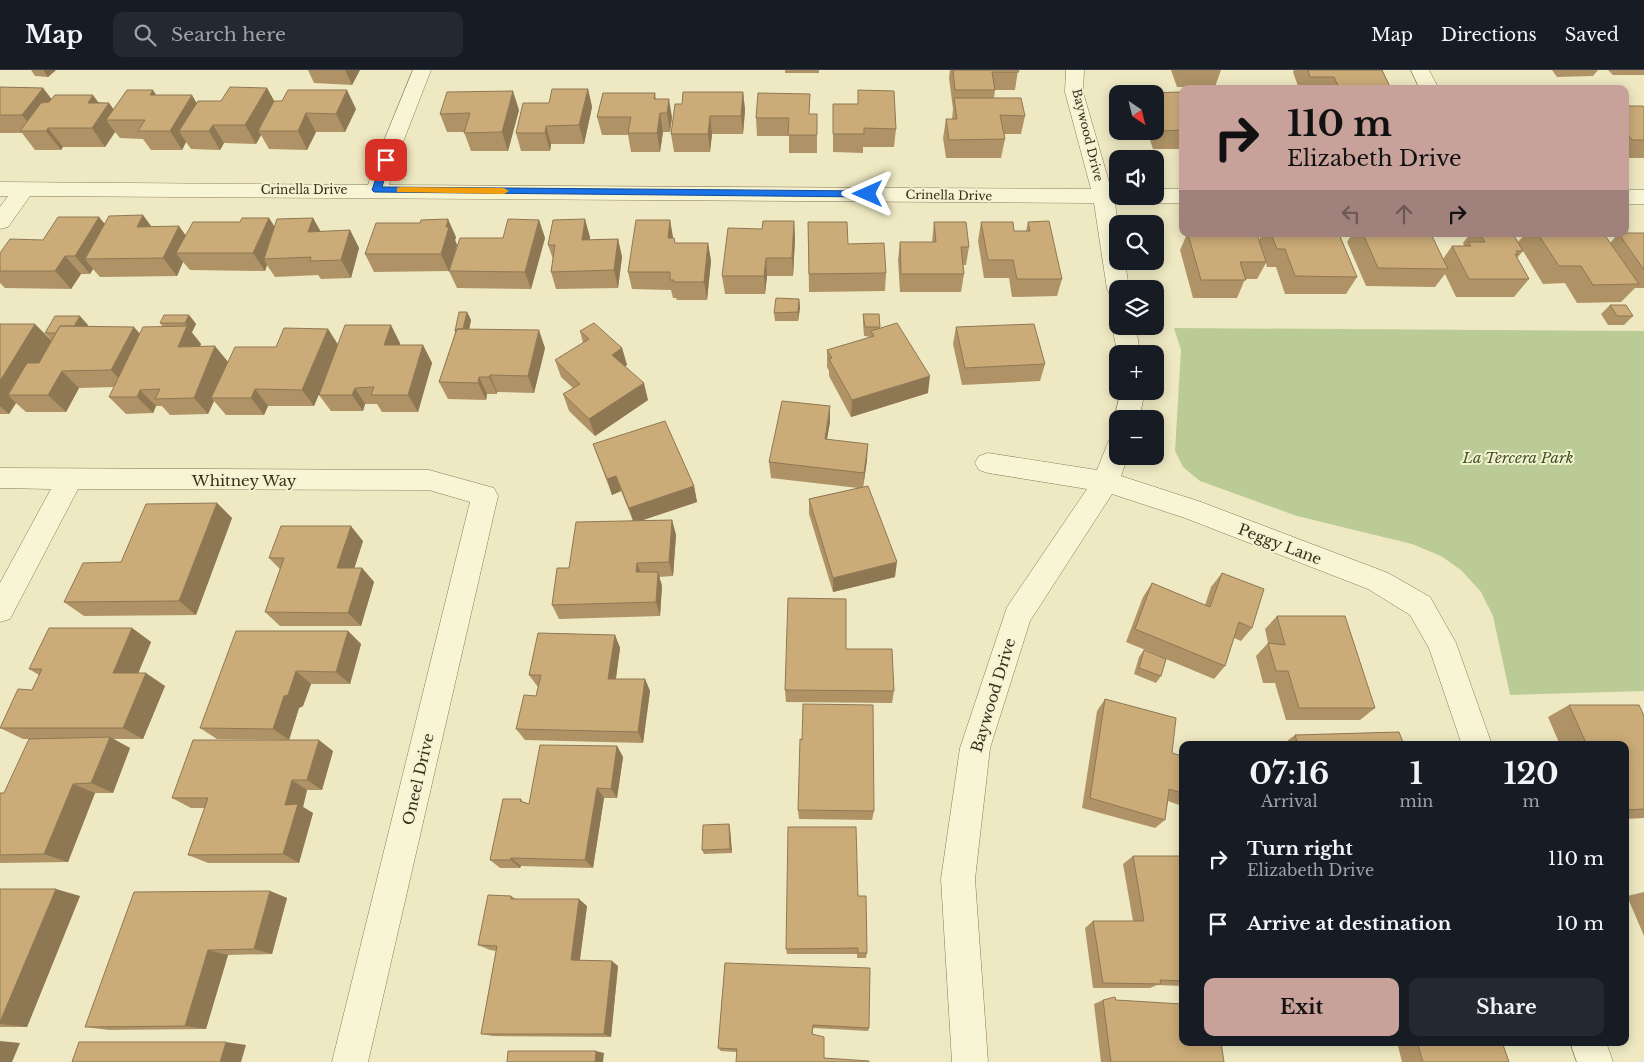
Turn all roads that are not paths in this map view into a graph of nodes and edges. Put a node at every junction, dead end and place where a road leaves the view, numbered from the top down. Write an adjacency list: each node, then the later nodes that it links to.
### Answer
1 (422, 70): 7 (street)
2 (1075, 70): 8 (street, Baywood Drive)
3 (1420, 70): 4 (street)
4 (1428, 85)
5 (0, 189): 6 (street, Crinella Drive)
6 (24, 189): 7 (street, Crinella Drive); 15 (street)
7 (377, 190): 9 (street, Crinella Drive)
8 (1109, 193)
9 (1109, 196)
10 (1164, 196): 11 (street)
11 (1179, 196)
12 (1629, 197): 13 (street)
13 (1644, 197)
14 (1111, 205): 16 (street, Baywood Drive)
15 (0, 222)
16 (1117, 280)
17 (988, 463): 21 (street, Peggy Lane)
18 (1112, 465): 21 (street, Baywood Drive)
19 (0, 478): 20 (street, Whitney Way)
20 (70, 479): 22 (street, Whitney Way); 23 (street)
21 (1106, 482): 24 (street, Peggy Lane); 27 (street, Baywood Drive)
22 (485, 496): 26 (street, Oneel Drive)
23 (0, 610)
24 (1476, 741)
25 (1589, 1046): 28 (street)
26 (350, 1062)
27 (970, 1062)
28 (1595, 1062)

